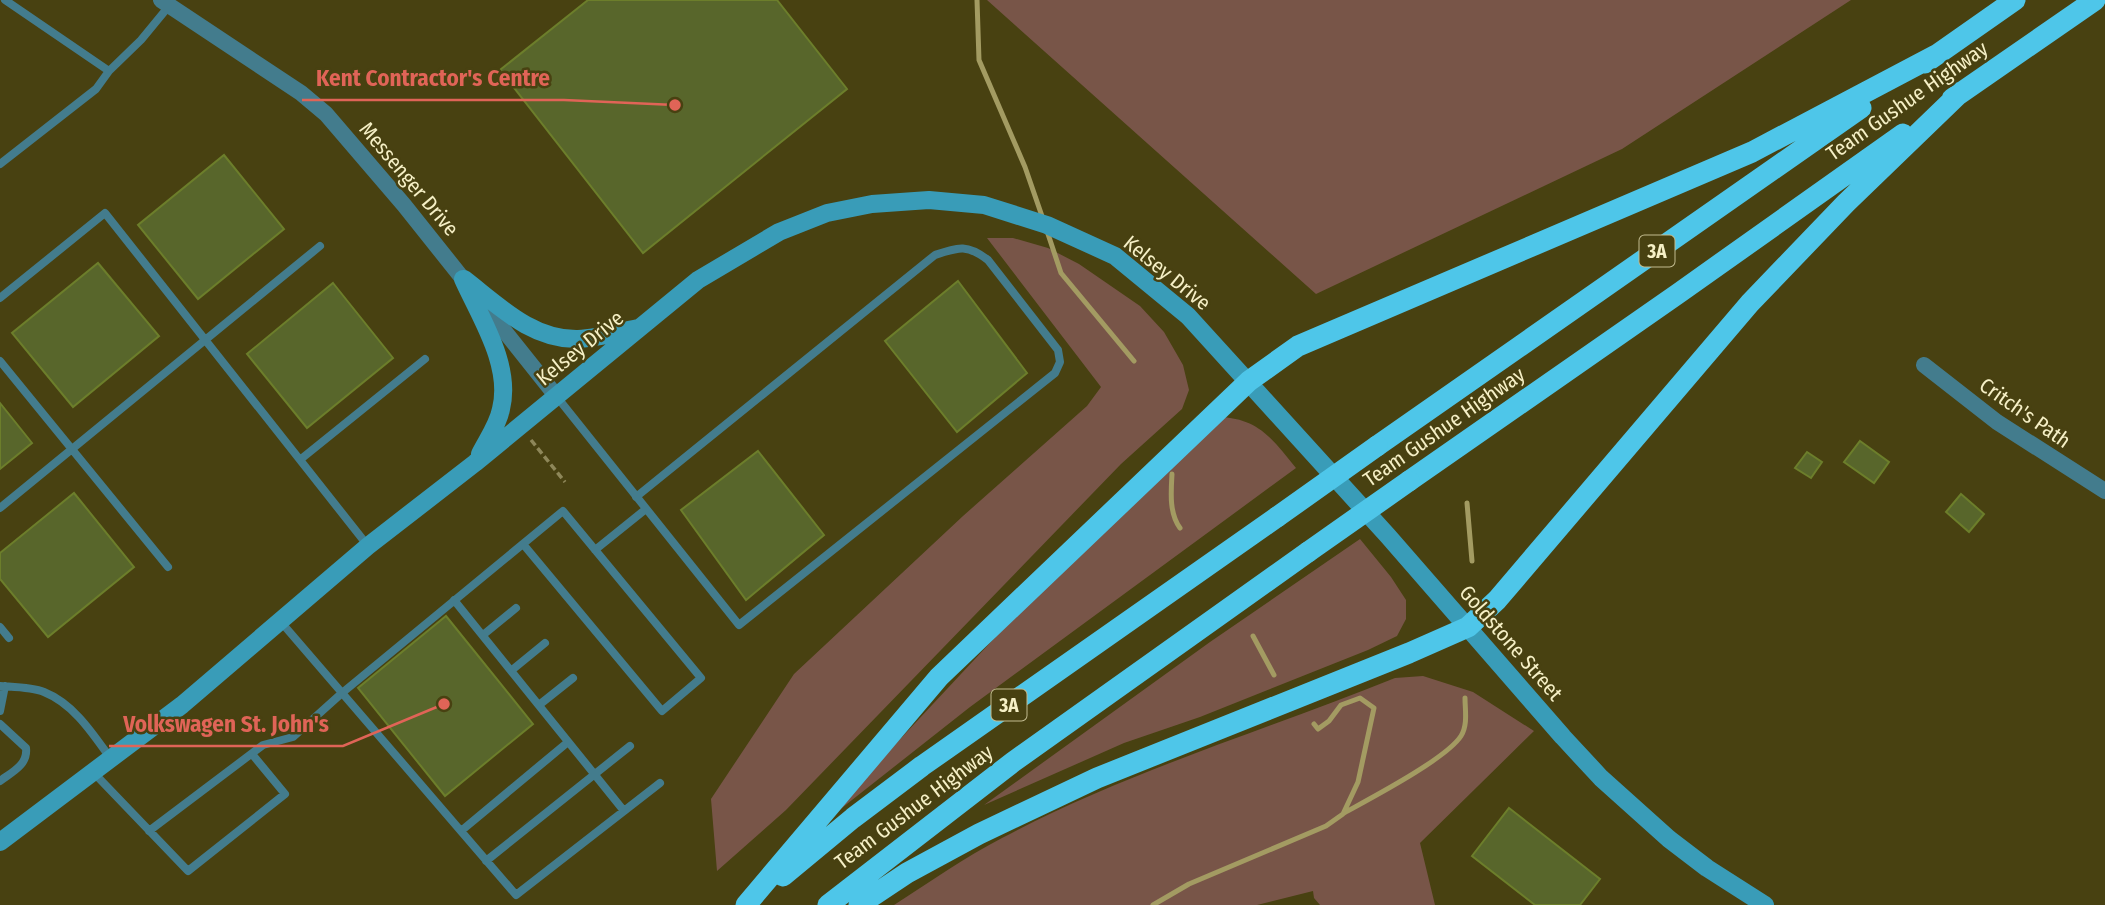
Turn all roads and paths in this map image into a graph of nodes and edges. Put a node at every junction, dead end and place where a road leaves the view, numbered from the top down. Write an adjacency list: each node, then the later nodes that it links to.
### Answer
1 (5, 0): 6 (lane)
2 (2015, 0): 5 (highway, Team Gushue Highway / 3A)
3 (2095, 0): 7 (highway, Team Gushue Highway / 3A)
4 (165, 3): 6 (lane); 10 (street, Messenger Drive)
5 (1936, 55): 17 (highway); 61 (highway, Team Gushue Highway / 3A, bridge)
6 (108, 71): 8 (lane)
7 (1961, 92): 36 (highway); 62 (highway, Team Gushue Highway / 3A, bridge)
8 (0, 164)
9 (320, 246): 13 (lane)
10 (463, 279): 12 (main road); 18 (street, Messenger Drive); 22 (main road)
11 (0, 298): 13 (lane)
12 (641, 327): 17 (main road, Kelsey Drive); 18 (main road, Kelsey Drive)
13 (205, 339): 20 (lane); 21 (lane)
14 (425, 359): 21 (lane)
15 (0, 361): 20 (lane)
16 (1924, 365): 24 (street, Critch's Path)
17 (1249, 381): 36 (main road, Goldstone Street); 60 (highway)
18 (557, 397): 19 (main road, Kelsey Drive); 25 (lane)
19 (520, 425): 22 (main road, Kelsey Drive); 23 (path)
20 (71, 449): 26 (lane); 31 (lane)
21 (301, 459): 29 (lane)
22 (475, 464): 29 (main road, Kelsey Drive)
23 (565, 482)
24 (2105, 491)
25 (636, 497): 27 (lane); 27 (lane)
26 (0, 508)
27 (646, 509): 30 (lane)
28 (523, 544): 30 (lane); 30 (lane); 32 (lane)
29 (368, 546): 34 (main road, Kelsey Drive)
30 (595, 550)
31 (168, 567)
32 (454, 600): 37 (lane); 43 (lane)
33 (516, 608): 37 (lane)
34 (281, 622): 43 (lane); 50 (main road, Kelsey Drive)
35 (0, 627): 38 (lane)
36 (1468, 627): 63 (highway); 64 (main road, Goldstone Street)
37 (482, 635): 40 (lane)
38 (9, 638)
39 (545, 643): 40 (lane)
40 (512, 670): 44 (lane)
41 (573, 678): 44 (lane)
42 (2, 686): 45 (lane); 50 (lane)
43 (342, 693): 49 (lane); 57 (lane)
44 (540, 705): 47 (lane)
45 (0, 711)
46 (0, 724): 53 (lane)
47 (568, 742): 52 (lane); 57 (lane)
48 (631, 746): 52 (lane)
49 (252, 754): 56 (lane); 56 (lane)
50 (111, 759): 51 (main road, Kelsey Drive)
51 (93, 772): 56 (lane); 58 (main road, Kelsey Drive)
52 (595, 775): 55 (lane); 59 (lane)
53 (0, 781)
54 (660, 783): 55 (lane)
55 (624, 811): 59 (lane)
56 (149, 831)
57 (461, 831): 59 (lane)
58 (0, 842)
59 (486, 860)
60 (746, 905)
61 (751, 905)
62 (828, 905)
63 (859, 905)
64 (1765, 905)

